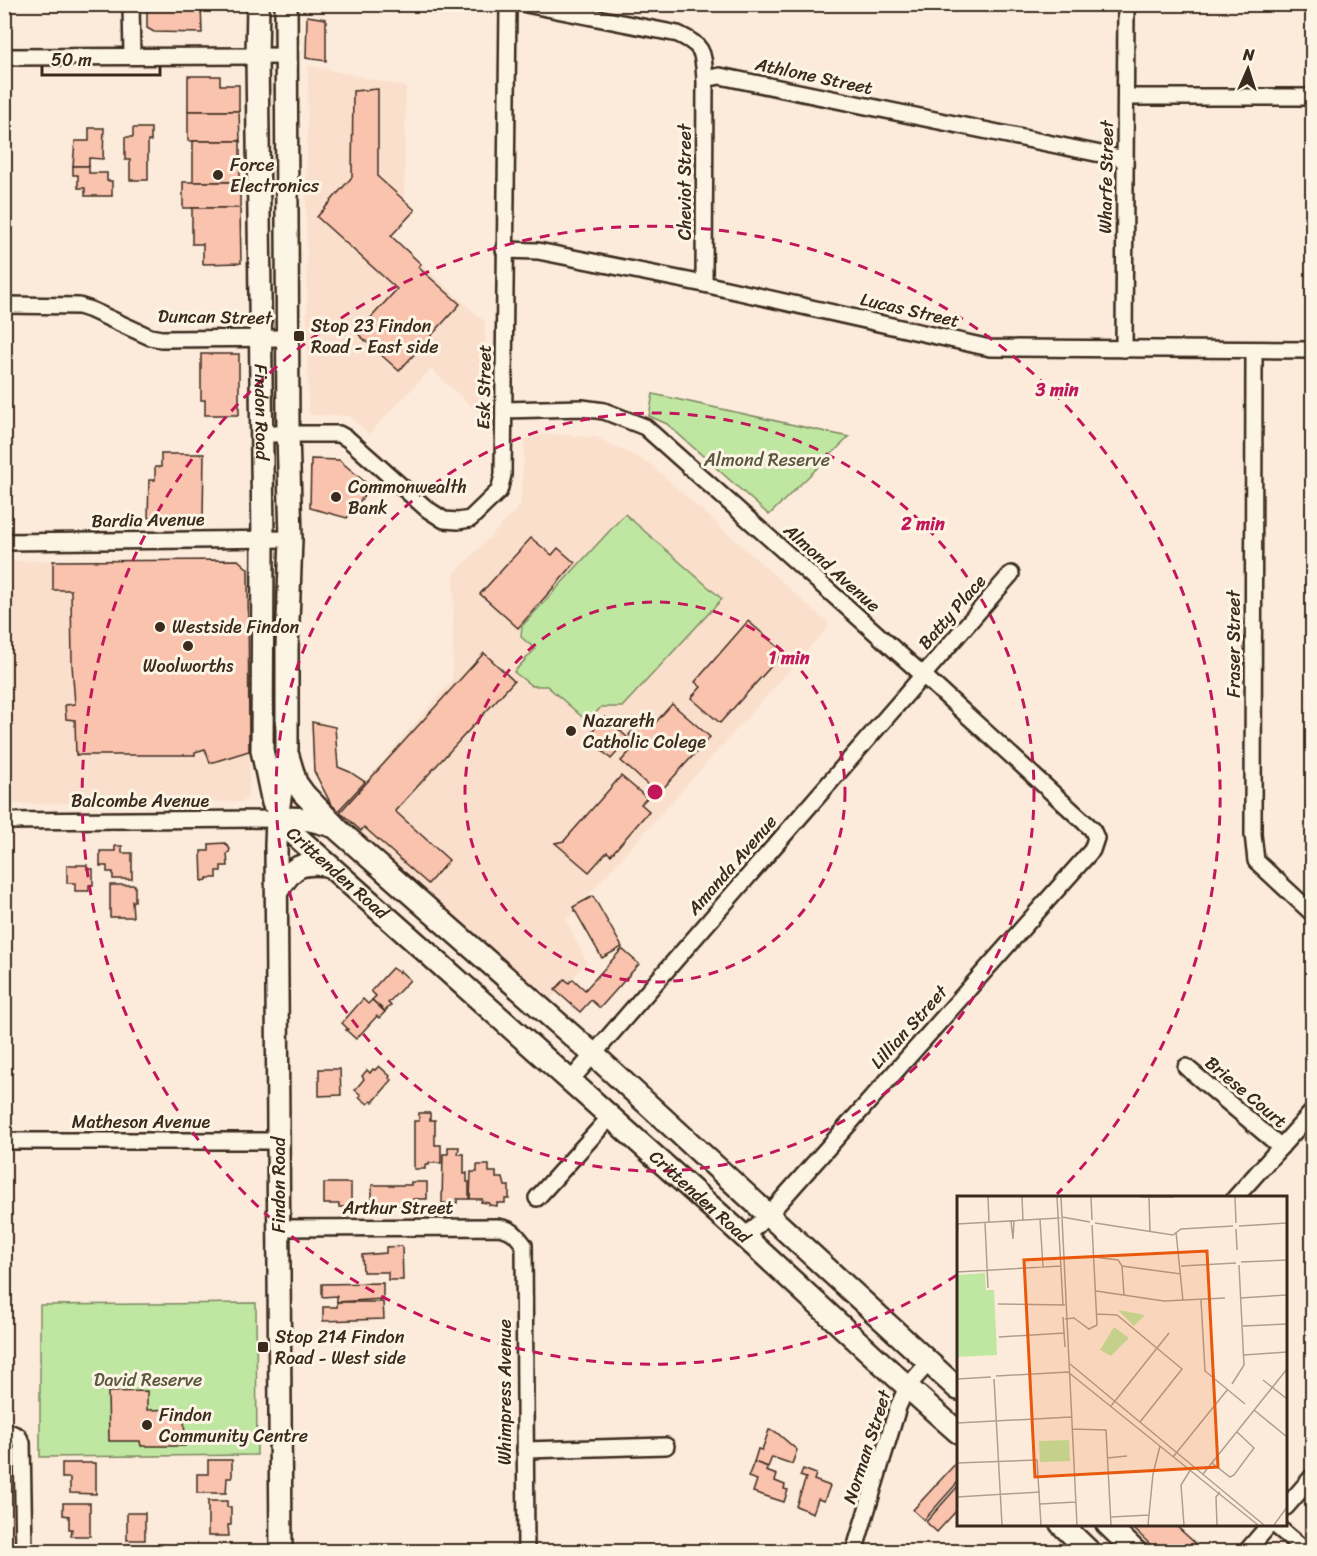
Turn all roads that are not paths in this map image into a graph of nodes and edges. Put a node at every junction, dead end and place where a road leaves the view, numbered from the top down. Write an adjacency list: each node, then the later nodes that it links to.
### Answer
1 (131, 4): 7 (street)
2 (258, 4): 8 (main road, Findon Road)
3 (286, 4): 9 (main road, Findon Road)
4 (508, 4): 15 (street, Esk Street)
5 (526, 4): 11 (street)
6 (1126, 4): 12 (street, Wharfe Street)
7 (132, 56): 8 (street); 10 (street)
8 (258, 56): 9 (street); 18 (main road, Findon Road)
9 (286, 56): 19 (main road, Findon Road)
10 (4, 57)
11 (705, 79): 14 (street, Athlone Street); 16 (street, Cheviot Street)
12 (1126, 97): 13 (street); 14 (street, Wharfe Street)
13 (1312, 97)
14 (1125, 159): 20 (street, Wharfe Street)
15 (504, 250): 16 (street, Lucas Street); 23 (street, Esk Street)
16 (704, 284): 20 (street, Lucas Street)
17 (4, 305): 18 (street, Duncan Street)
18 (262, 338): 19 (street, Duncan Street); 25 (main road, Findon Road)
19 (288, 338): 24 (main road, Findon Road)
20 (1124, 349): 22 (street, Lucas Street)
21 (1312, 350): 22 (street, Lucas Street)
22 (1254, 351): 40 (street, Fraser Street)
23 (504, 410): 24 (street, Esk Street); 32 (street, Almond Avenue)
24 (288, 433): 25 (street, Esk Street); 27 (main road, Findon Road)
25 (262, 434): 26 (main road, Findon Road)
26 (263, 539): 27 (street, Bardia Avenue); 28 (street, Bardia Avenue); 30 (main road, Findon Road)
27 (291, 539): 31 (main road, Findon Road)
28 (4, 542)
29 (1011, 574): 32 (street, Batty Place)
30 (262, 628): 31 (main road); 34 (main road, Findon Road)
31 (287, 648): 33 (main road, Findon Road)
32 (923, 675): 37 (street, Almond Avenue); 41 (street, Amanda Avenue)
33 (286, 751): 34 (main road, Findon Road); 36 (main road)
34 (277, 819): 35 (street, Balcombe Avenue); 36 (main road, Crittenden Road); 38 (main road, Crittenden Road); 39 (main road, Findon Road)
35 (4, 821)
36 (335, 826): 41 (main road, Crittenden Road)
37 (1096, 838): 51 (street, Lillian Street)
38 (328, 865): 39 (main road); 43 (main road, Crittenden Road)
39 (278, 890): 47 (main road, Findon Road)
40 (1312, 913)
41 (593, 1054): 43 (street, Amanda Avenue); 51 (main road, Crittenden Road)
42 (1186, 1067): 48 (street, Briese Court)
43 (571, 1080): 45 (main road, Crittenden Road)
44 (1312, 1112): 48 (street)
45 (611, 1116): 50 (street); 54 (main road, Crittenden Road)
46 (4, 1141): 47 (street, Matheson Avenue)
47 (278, 1141): 52 (main road, Findon Road)
48 (1281, 1147): 49 (street)
49 (1236, 1196)
50 (537, 1198)
51 (769, 1214): 54 (street, Lillian Street); 55 (main road, Crittenden Road)
52 (279, 1228): 53 (street, Arthur Street); 69 (main road, Findon Road)
53 (516, 1234): 61 (street, Whimpress Avenue)
54 (745, 1237): 56 (main road, Crittenden Road)
55 (929, 1362): 56 (street, Norman Street); 57 (main road, Crittenden Road)
56 (907, 1387): 58 (main road, Crittenden Road); 71 (street, Norman Street)
57 (957, 1388)
58 (957, 1431)
59 (11, 1433): 68 (street)
60 (666, 1446): 61 (street)
61 (525, 1450): 70 (street, Whimpress Avenue)
62 (1312, 1477): 63 (street)
63 (1287, 1506)
64 (1062, 1526): 72 (main road)
65 (1109, 1526): 73 (main road)
66 (1268, 1526): 74 (street)
67 (1276, 1526): 75 (street)
68 (24, 1551)
69 (281, 1551)
70 (526, 1551)
71 (854, 1551)
72 (1090, 1551)
73 (1134, 1551)
74 (1246, 1551)
75 (1306, 1551)

